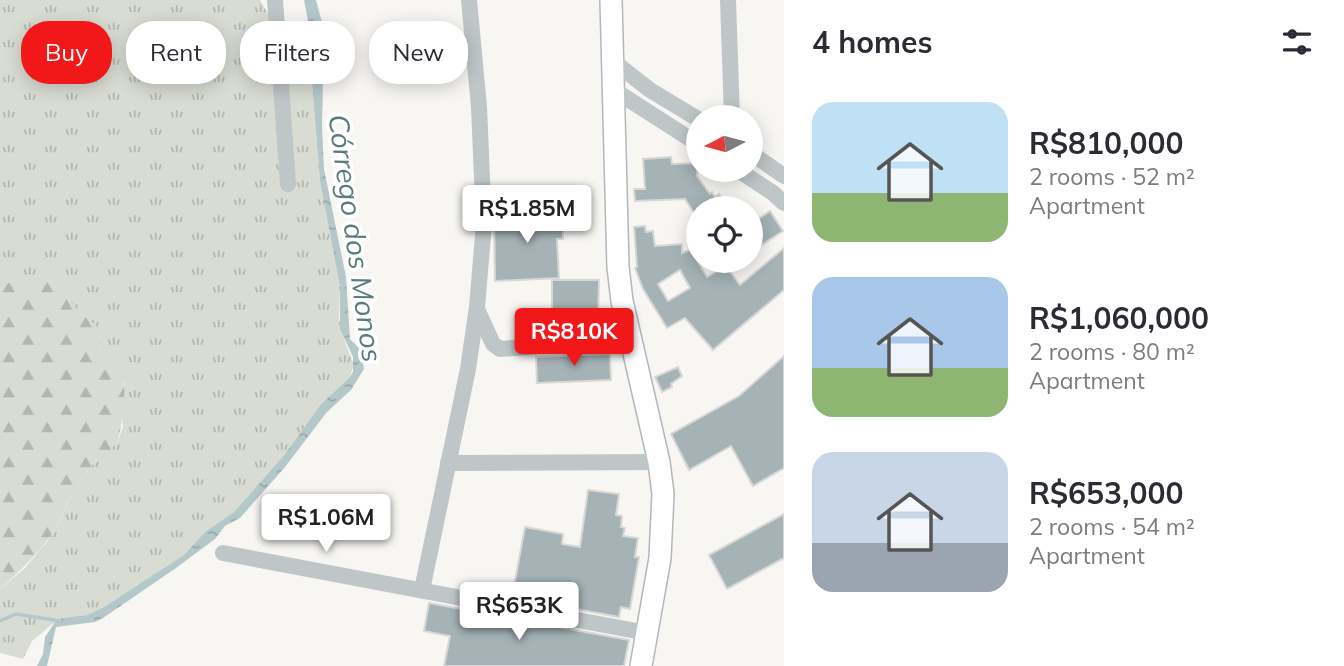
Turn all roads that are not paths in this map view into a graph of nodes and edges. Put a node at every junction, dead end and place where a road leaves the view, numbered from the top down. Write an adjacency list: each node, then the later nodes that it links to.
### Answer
1 (275, 0): 12 (street)
2 (469, 0): 14 (street)
3 (611, 0): 5 (main road)
4 (728, 0): 7 (street)
5 (613, 61): 6 (main road); 8 (street)
6 (614, 90): 9 (street); 15 (main road)
7 (732, 105)
8 (686, 112)
9 (686, 136)
10 (763, 167): 13 (street)
11 (763, 180): 13 (street)
12 (288, 184)
13 (781, 188)
14 (477, 307): 15 (street); 17 (street)
15 (631, 340): 16 (main road)
16 (659, 462): 17 (street); 20 (main road)
17 (448, 463): 19 (street)
18 (223, 553): 19 (street)
19 (422, 590): 20 (street)
20 (647, 633): 21 (main road)
21 (640, 666)

